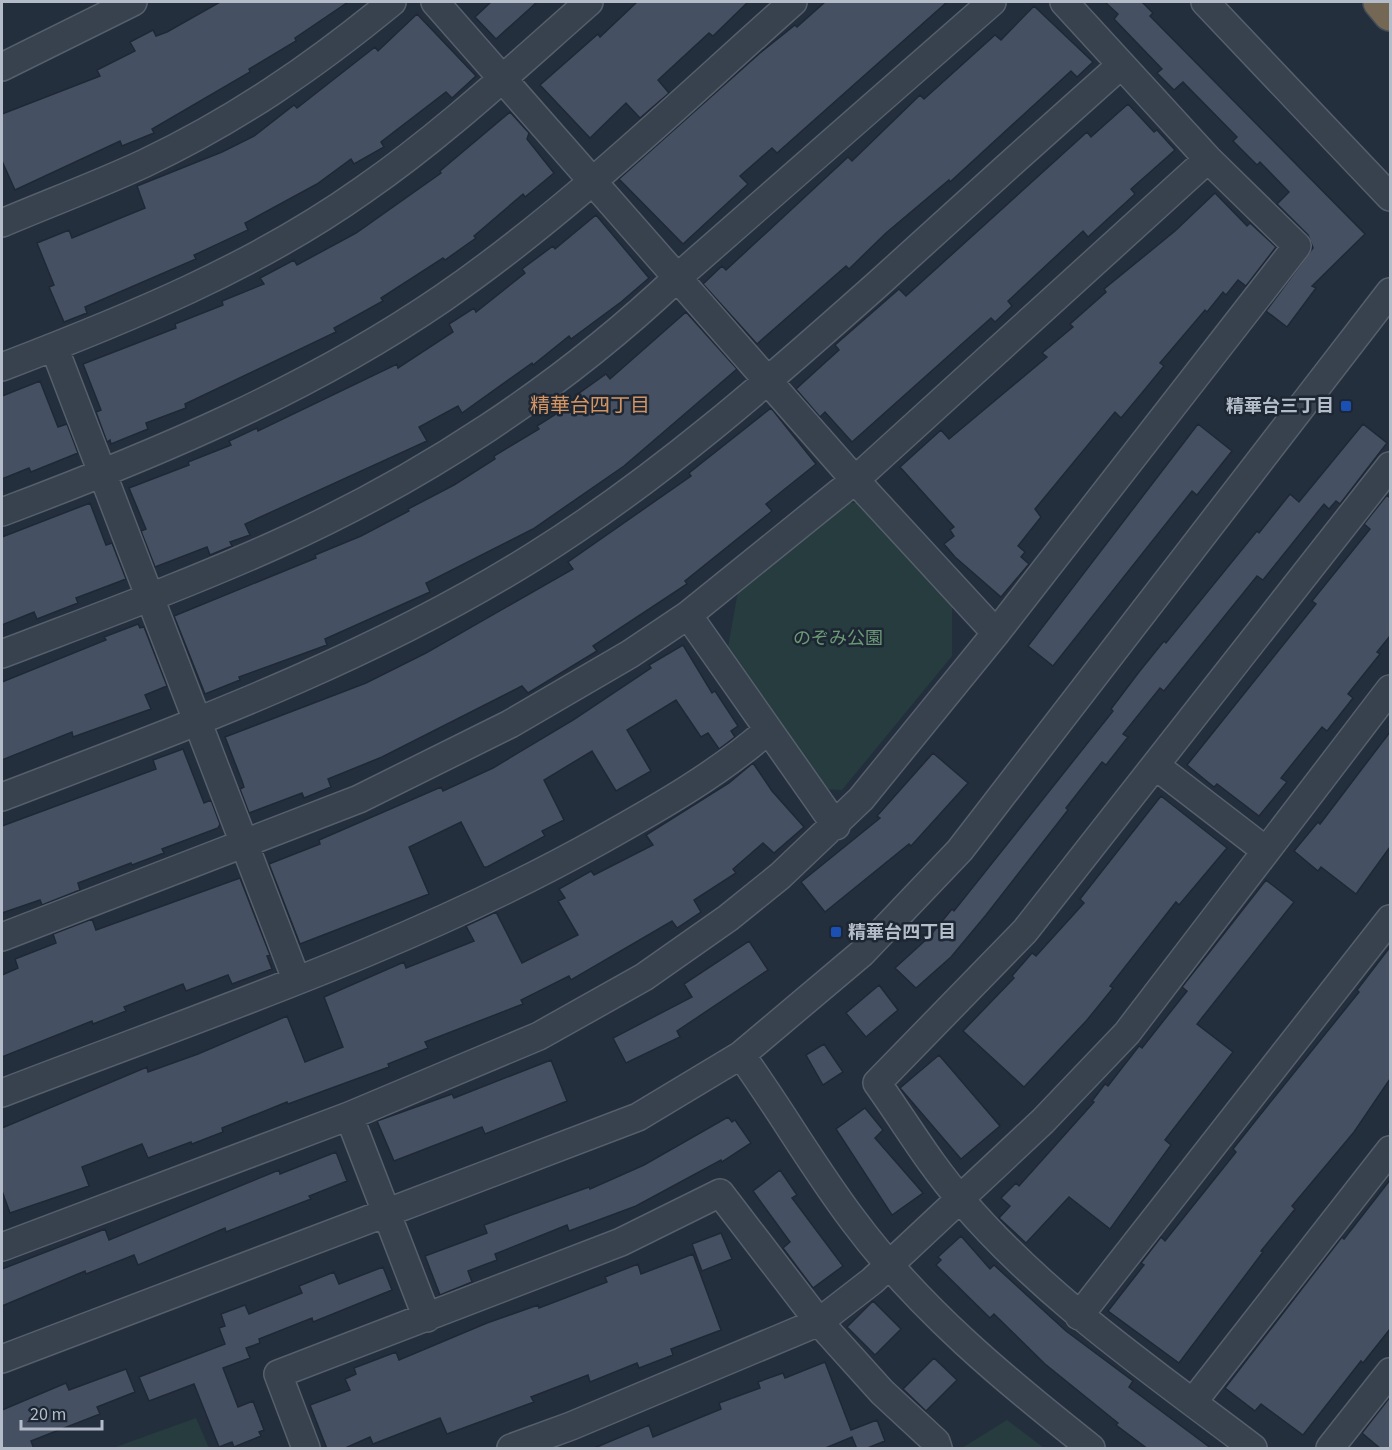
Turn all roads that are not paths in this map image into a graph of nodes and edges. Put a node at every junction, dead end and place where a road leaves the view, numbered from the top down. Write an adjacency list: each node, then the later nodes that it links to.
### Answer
1 (133, 2): 12 (street)
2 (392, 2): 17 (street)
3 (435, 2): 13 (street)
4 (589, 2): 13 (street)
5 (793, 2): 15 (street)
6 (992, 2): 18 (street)
7 (1064, 2): 11 (street)
8 (1205, 2): 16 (street)
9 (1380, 2): 10 (highway)
10 (1390, 14)
11 (1121, 65): 14 (street); 22 (street)
12 (2, 67)
13 (502, 78): 15 (street); 20 (street)
14 (1208, 159): 25 (street); 29 (street)
15 (594, 180): 18 (street); 24 (street)
16 (1390, 197)
17 (2, 220)
18 (678, 277): 22 (street); 27 (street)
19 (1390, 292): 42 (street)
20 (54, 347): 21 (street); 24 (street)
21 (2, 367)
22 (770, 380): 25 (street); 32 (street)
23 (1390, 466): 34 (street)
24 (104, 473): 26 (street); 27 (street)
25 (855, 480): 28 (street); 29 (street)
26 (2, 512)
27 (151, 596): 30 (street); 32 (street)
28 (688, 615): 33 (street); 37 (street)
29 (996, 633): 36 (street)
30 (2, 654)
31 (1390, 689): 38 (street)
32 (199, 722): 35 (street); 37 (street)
33 (767, 731): 36 (street); 41 (street)
34 (1156, 766): 38 (street); 46 (street)
35 (2, 796)
36 (836, 826): 44 (street)
37 (246, 844): 40 (street); 41 (street)
38 (1265, 850): 46 (street)
39 (1386, 935): 50 (street)
40 (2, 938)
41 (296, 979): 43 (street)
42 (741, 1055): 47 (street); 49 (street)
43 (2, 1093)
44 (349, 1116): 47 (street); 48 (street)
45 (1390, 1150): 55 (street)
46 (961, 1200): 49 (street); 50 (street)
47 (387, 1212): 51 (street); 53 (street)
48 (2, 1247)
49 (890, 1265): 52 (street); 59 (street)
50 (1079, 1316): 55 (street)
51 (427, 1318): 52 (street); 56 (street)
52 (819, 1322): 57 (street); 58 (street)
53 (2, 1359)
54 (1390, 1372): 61 (street)
55 (1192, 1402): 60 (street)
56 (306, 1449)
57 (511, 1449)
58 (938, 1449)
59 (1092, 1449)
60 (1253, 1449)
61 (1330, 1449)

